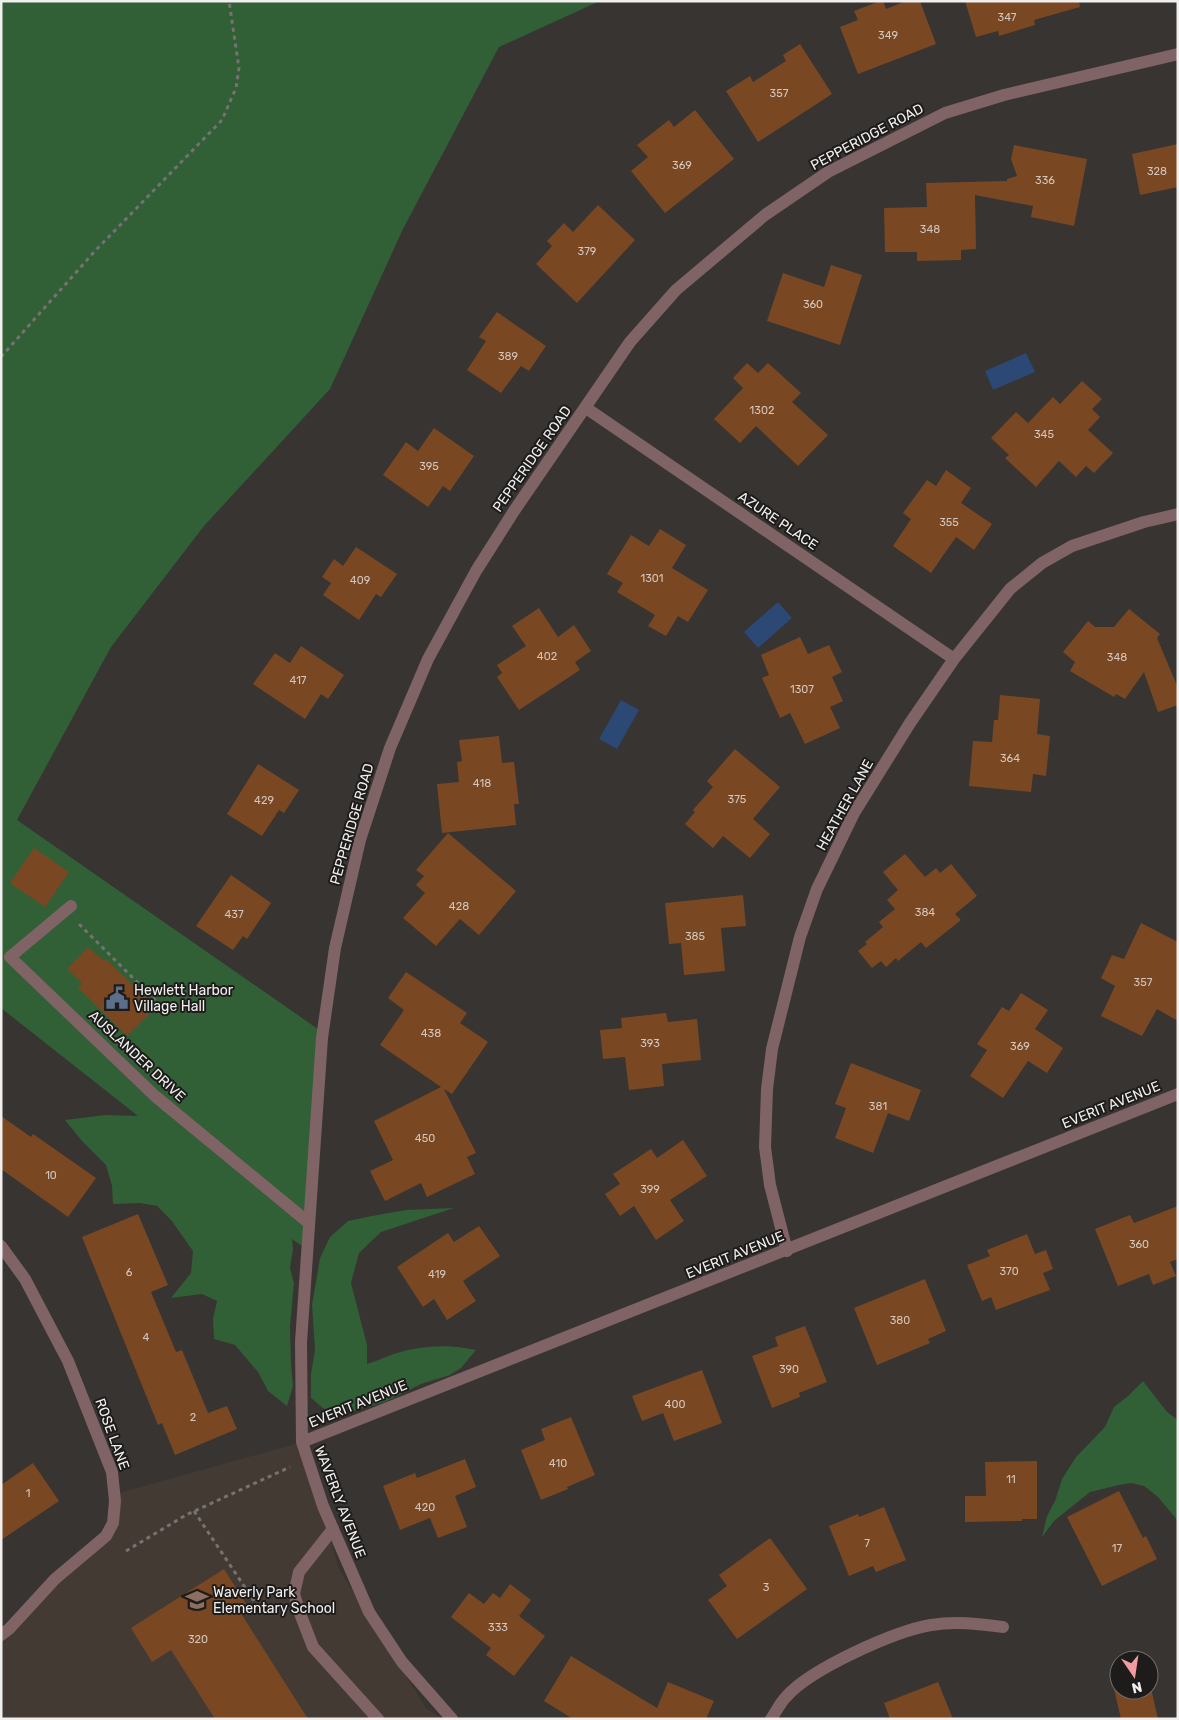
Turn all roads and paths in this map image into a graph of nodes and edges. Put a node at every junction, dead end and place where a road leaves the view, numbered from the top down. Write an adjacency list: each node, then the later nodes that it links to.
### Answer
1 (229, 1): 3 (path)
2 (1178, 54): 4 (street, PEPPERIDGE ROAD)
3 (1, 358)
4 (586, 408): 6 (street, AZURE PLACE); 10 (street, PEPPERIDGE ROAD)
5 (1178, 514): 6 (street, HEATHER LANE)
6 (954, 659): 13 (street, HEATHER LANE)
7 (68, 908): 8 (path); 11 (street, AUSLANDER DRIVE)
8 (162, 1007)
9 (1178, 1094): 13 (street, EVERIT AVENUE)
10 (311, 1203): 11 (street, WAVERLY AVENUE)
11 (309, 1222): 14 (street, WAVERLY AVENUE)
12 (1, 1246): 21 (street, ROSE LANE)
13 (787, 1250): 14 (street, EVERIT AVENUE)
14 (302, 1442): 17 (street, WAVERLY AVENUE)
15 (285, 1470): 16 (path)
16 (194, 1512): 18 (path); 19 (path)
17 (333, 1529): 22 (street); 23 (street, WAVERLY AVENUE)
18 (126, 1551)
19 (271, 1608)
20 (1003, 1627): 24 (street)
21 (1, 1635)
22 (378, 1719)
23 (452, 1719)
24 (771, 1719)

